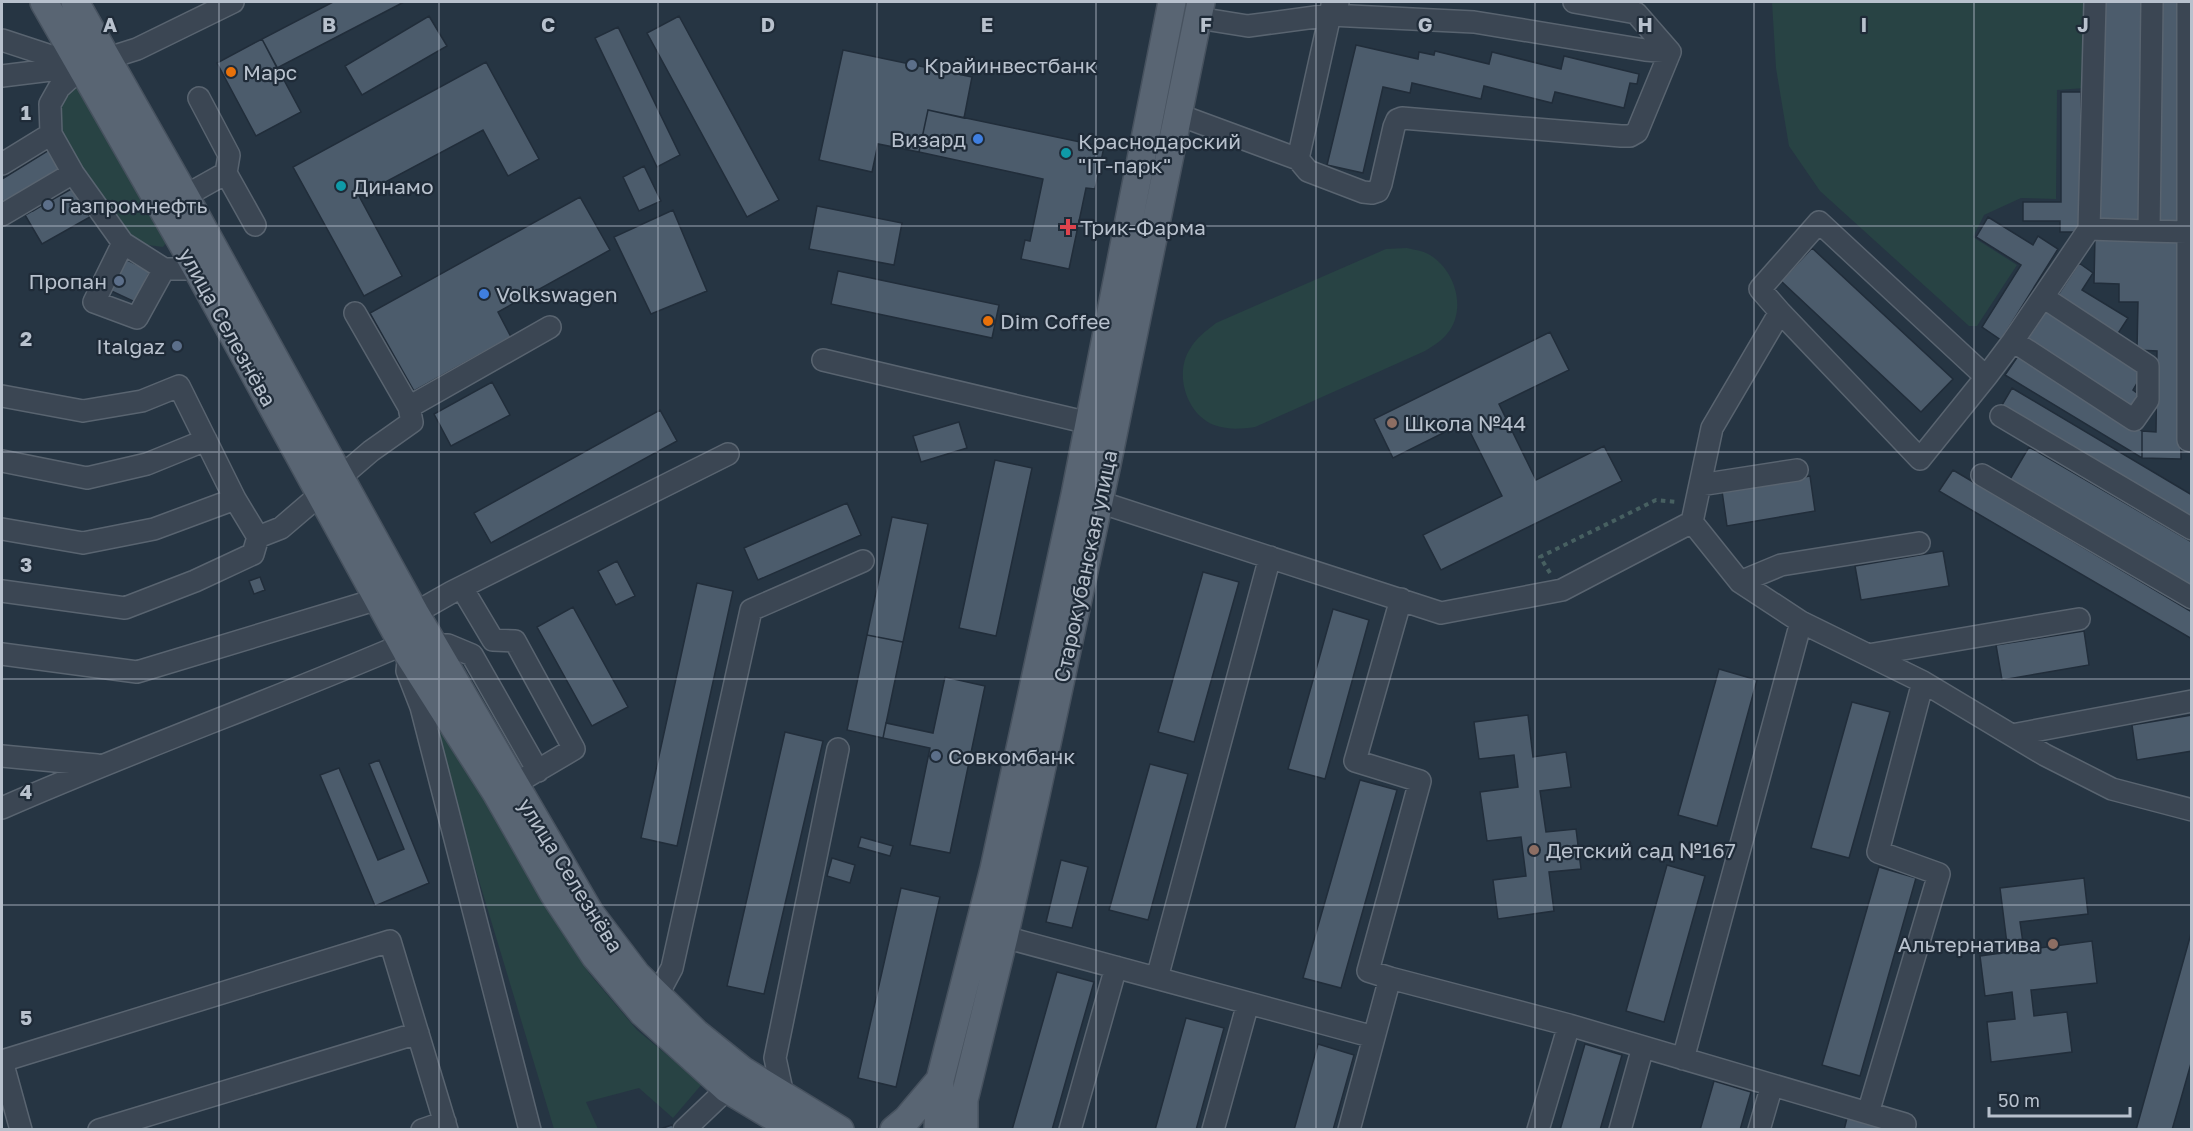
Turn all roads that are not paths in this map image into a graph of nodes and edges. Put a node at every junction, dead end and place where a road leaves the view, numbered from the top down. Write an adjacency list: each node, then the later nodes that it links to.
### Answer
1 (45, 2): 13 (main road, улица Селезнёва)
2 (75, 2): 13 (main road, улица Селезнёва)
3 (234, 2): 13 (street)
4 (1172, 2): 41 (main road, Старокубанская улица)
5 (1574, 2): 12 (street)
6 (2095, 2): 25 (street)
7 (2152, 2): 26 (street)
8 (2188, 2): 27 (street)
9 (1334, 8): 10 (street); 12 (street); 18 (street)
10 (1200, 10): 16 (main road, Старокубанская улица)
11 (2, 40): 13 (street)
12 (1670, 52): 18 (street)
13 (95, 62): 14 (street); 17 (street); 22 (main road, улица Селезнёва); 29 (main road, улица Селезнёва)
14 (2, 76)
15 (199, 98): 21 (street)
16 (1179, 115): 18 (street); 49 (main road, Старокубанская улица)
17 (51, 134): 19 (street); 20 (street)
18 (1298, 159)
19 (2, 164)
20 (73, 173): 23 (street); 28 (street)
21 (226, 173): 22 (street); 24 (street)
22 (185, 196): 29 (main road, улица Селезнёва)
23 (2, 214)
24 (255, 225)
25 (2089, 229): 26 (street); 31 (street)
26 (2149, 231): 27 (street)
27 (2187, 232): 43 (street)
28 (123, 243): 30 (street); 30 (street)
29 (208, 263): 30 (street); 48 (main road, улица Селезнёва)
30 (164, 269)
31 (2043, 297): 35 (street); 35 (street)
32 (1780, 312): 37 (street); 37 (street); 51 (street)
33 (355, 313): 39 (street)
34 (550, 327): 39 (street)
35 (2013, 341): 37 (street)
36 (823, 360): 41 (street)
37 (1986, 377)
38 (2, 396): 42 (street)
39 (409, 406): 48 (street)
40 (2001, 416): 53 (street)
41 (1089, 423): 49 (main road, Старокубанская улица)
42 (206, 440): 45 (street); 50 (street)
43 (2192, 441)
44 (728, 454): 59 (street)
45 (2, 460)
46 (1797, 470): 51 (street)
47 (1982, 475): 61 (street)
48 (330, 486): 54 (street); 62 (main road, улица Селезнёва); 64 (main road, улица Селезнёва)
49 (1086, 498): 56 (street); 83 (main road, Старокубанская улица); 94 (main road, Старокубанская улица)
50 (235, 499): 52 (street); 54 (street)
51 (1696, 504): 58 (street); 63 (street)
52 (2, 529)
53 (2192, 529)
54 (258, 537): 60 (street)
55 (1919, 543): 58 (street)
56 (1270, 557): 63 (street); 85 (street)
57 (863, 561): 88 (street)
58 (1740, 582): 66 (street)
59 (462, 588): 64 (street); 79 (street)
60 (2, 591)
61 (2192, 598)
62 (378, 599): 68 (main road, улица Селезнёва); 69 (street)
63 (1401, 599): 86 (street)
64 (415, 613): 67 (main road, улица Селезнёва); 68 (street, улица Селезнёва)
65 (2079, 619): 70 (street)
66 (1801, 622): 70 (street); 93 (street)
67 (434, 645): 79 (street); 80 (main road, улица Селезнёва)
68 (406, 649): 73 (main road, улица Селезнёва); 74 (street, улица Селезнёва); 78 (street)
69 (2, 654)
70 (1868, 655): 71 (street)
71 (1923, 682): 75 (street); 98 (street)
72 (2192, 701): 75 (street)
73 (452, 724): 74 (street); 80 (main road, улица Селезнёва)
74 (428, 735): 103 (street, улица Селезнёва)
75 (2012, 735): 82 (street)
76 (838, 749): 97 (street)
77 (2, 756): 78 (street)
78 (100, 765): 81 (street)
79 (538, 771): 80 (street)
80 (505, 789): 88 (main road, улица Селезнёва)
81 (2, 808)
82 (2192, 810)
83 (1004, 937): 84 (street); 109 (main road, Старокубанская улица)
84 (1116, 967): 85 (street); 110 (street)
85 (1157, 978): 87 (street)
86 (1390, 978): 89 (street); 91 (street)
87 (1248, 1003): 91 (street); 111 (street)
88 (650, 1004): 96 (main road, улица Селезнёва); 97 (main road, улица Селезнёва)
89 (1569, 1025): 92 (street); 113 (street)
90 (418, 1033): 99 (street); 100 (street); 101 (street)
91 (1374, 1037): 112 (street)
92 (1643, 1047): 93 (street); 114 (street)
93 (1683, 1059): 95 (street)
94 (940, 1080): 107 (main road, Старокубанская улица); 108 (main road, Старокубанская улица)
95 (1772, 1085): 98 (street); 115 (street)
96 (727, 1089): 104 (street); 105 (main road, улица Селезнёва)
97 (783, 1095): 106 (main road, улица Селезнёва)
98 (1868, 1113): 116 (street)
99 (446, 1126): 102 (street)
100 (21, 1130)
101 (99, 1130)
102 (422, 1130)
103 (530, 1130)
104 (684, 1130)
105 (802, 1130)
106 (840, 1130)
107 (894, 1130)
108 (938, 1130)
109 (964, 1130)
110 (1070, 1130)
111 (1213, 1130)
112 (1349, 1130)
113 (1538, 1130)
114 (1620, 1130)
115 (1759, 1130)
116 (1904, 1130)

